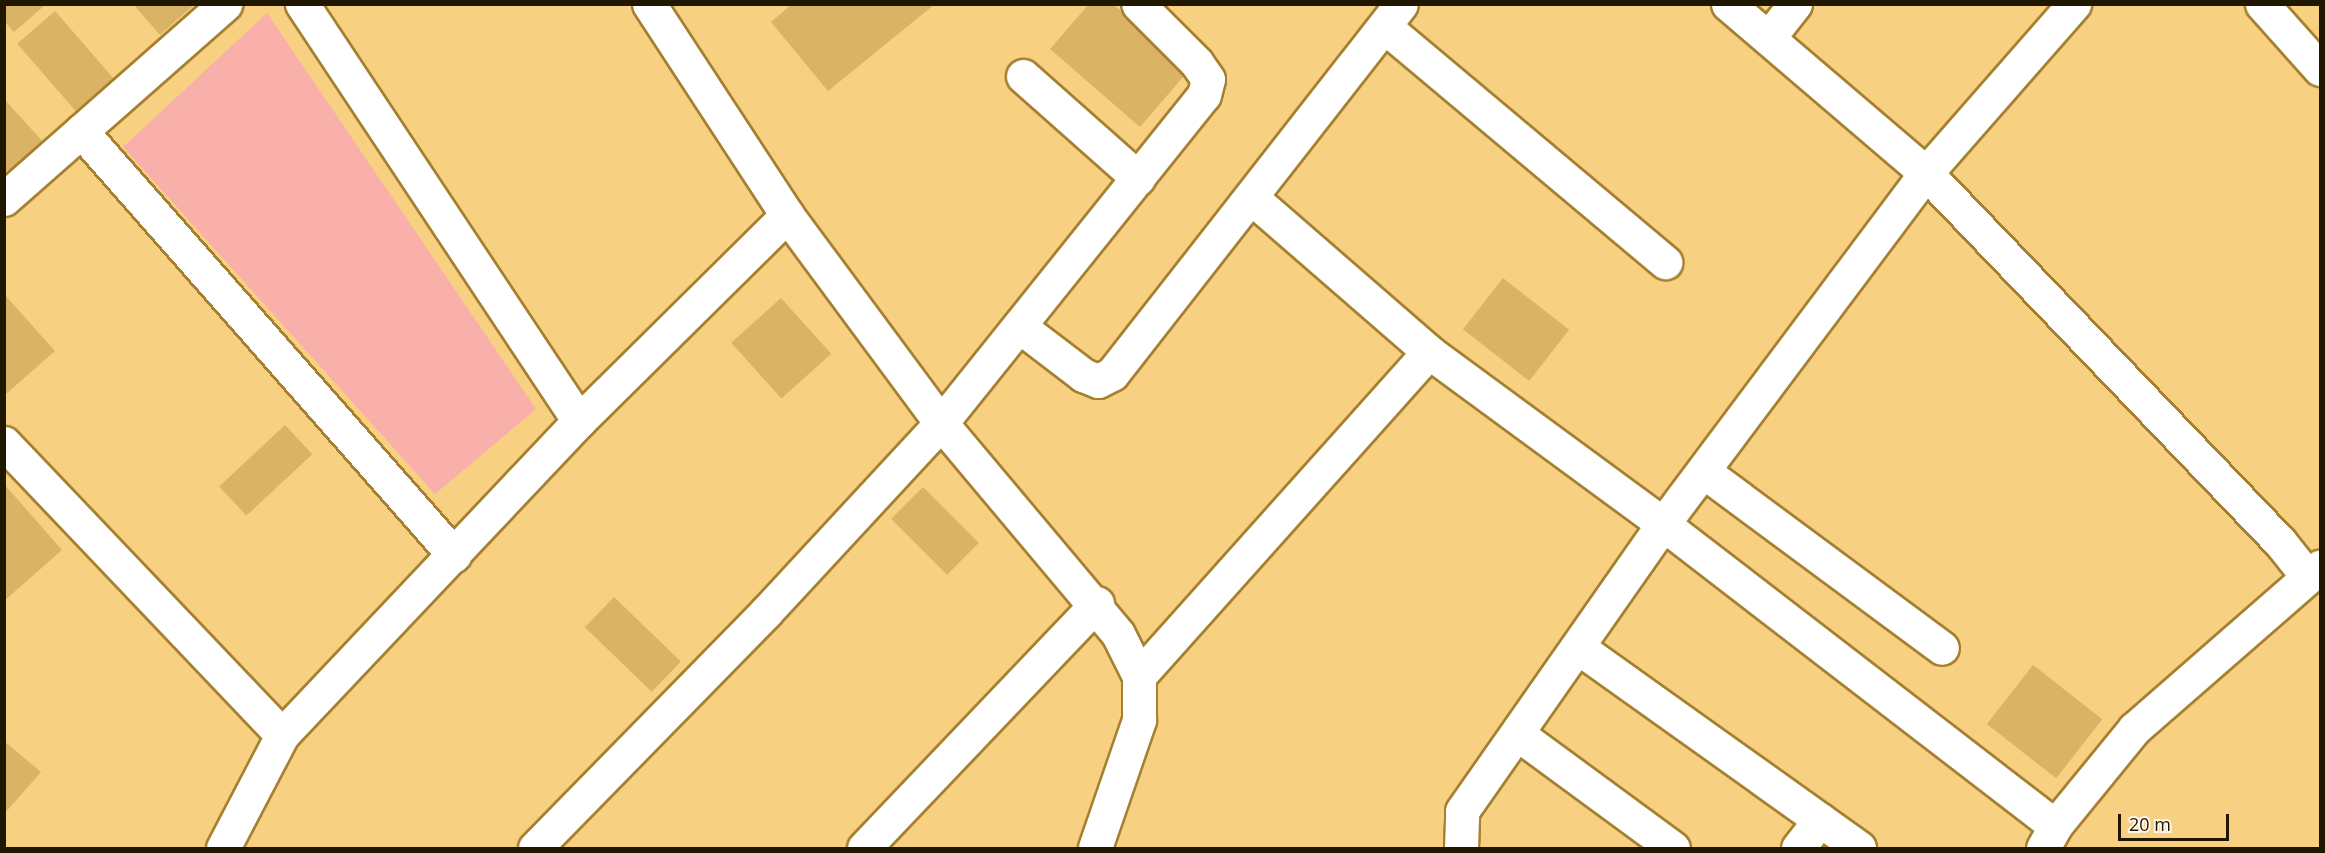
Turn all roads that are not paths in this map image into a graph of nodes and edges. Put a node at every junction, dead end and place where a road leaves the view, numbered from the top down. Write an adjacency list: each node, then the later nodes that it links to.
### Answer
1 (225, 4): 13 (street)
2 (302, 4): 22 (street)
3 (649, 4): 18 (street)
4 (1138, 4): 15 (street)
5 (1728, 4): 10 (street)
6 (1795, 4): 10 (street)
7 (2074, 4): 14 (street)
8 (2262, 4): 11 (street)
9 (1393, 16): 16 (street); 19 (street)
10 (1769, 37): 14 (street)
11 (2320, 69)
12 (1023, 76): 15 (street)
13 (81, 131): 17 (street); 27 (street)
14 (1926, 173): 25 (street); 28 (street)
15 (1138, 178): 20 (street)
16 (1252, 198): 20 (street); 21 (street)
17 (4, 199)
18 (787, 215): 22 (street); 23 (street)
19 (1665, 262)
20 (1019, 326): 23 (street)
21 (1429, 352): 26 (street); 32 (street)
22 (579, 420): 27 (street)
23 (941, 423): 29 (street); 38 (street)
24 (4, 443): 33 (street)
25 (1703, 471): 26 (street); 31 (street)
26 (1664, 524): 30 (street); 36 (street)
27 (454, 555): 33 (street)
28 (2314, 571): 36 (street)
29 (1096, 603): 32 (street); 39 (street)
30 (1579, 648): 34 (street); 35 (street)
31 (1942, 648)
32 (1139, 676): 40 (street)
33 (282, 735): 37 (street)
34 (1519, 735): 41 (street); 42 (street)
35 (1820, 820): 43 (street); 44 (street)
36 (2049, 838)
37 (223, 849)
38 (535, 849)
39 (864, 849)
40 (1095, 849)
41 (1461, 849)
42 (1673, 849)
43 (1798, 849)
44 (1859, 849)

